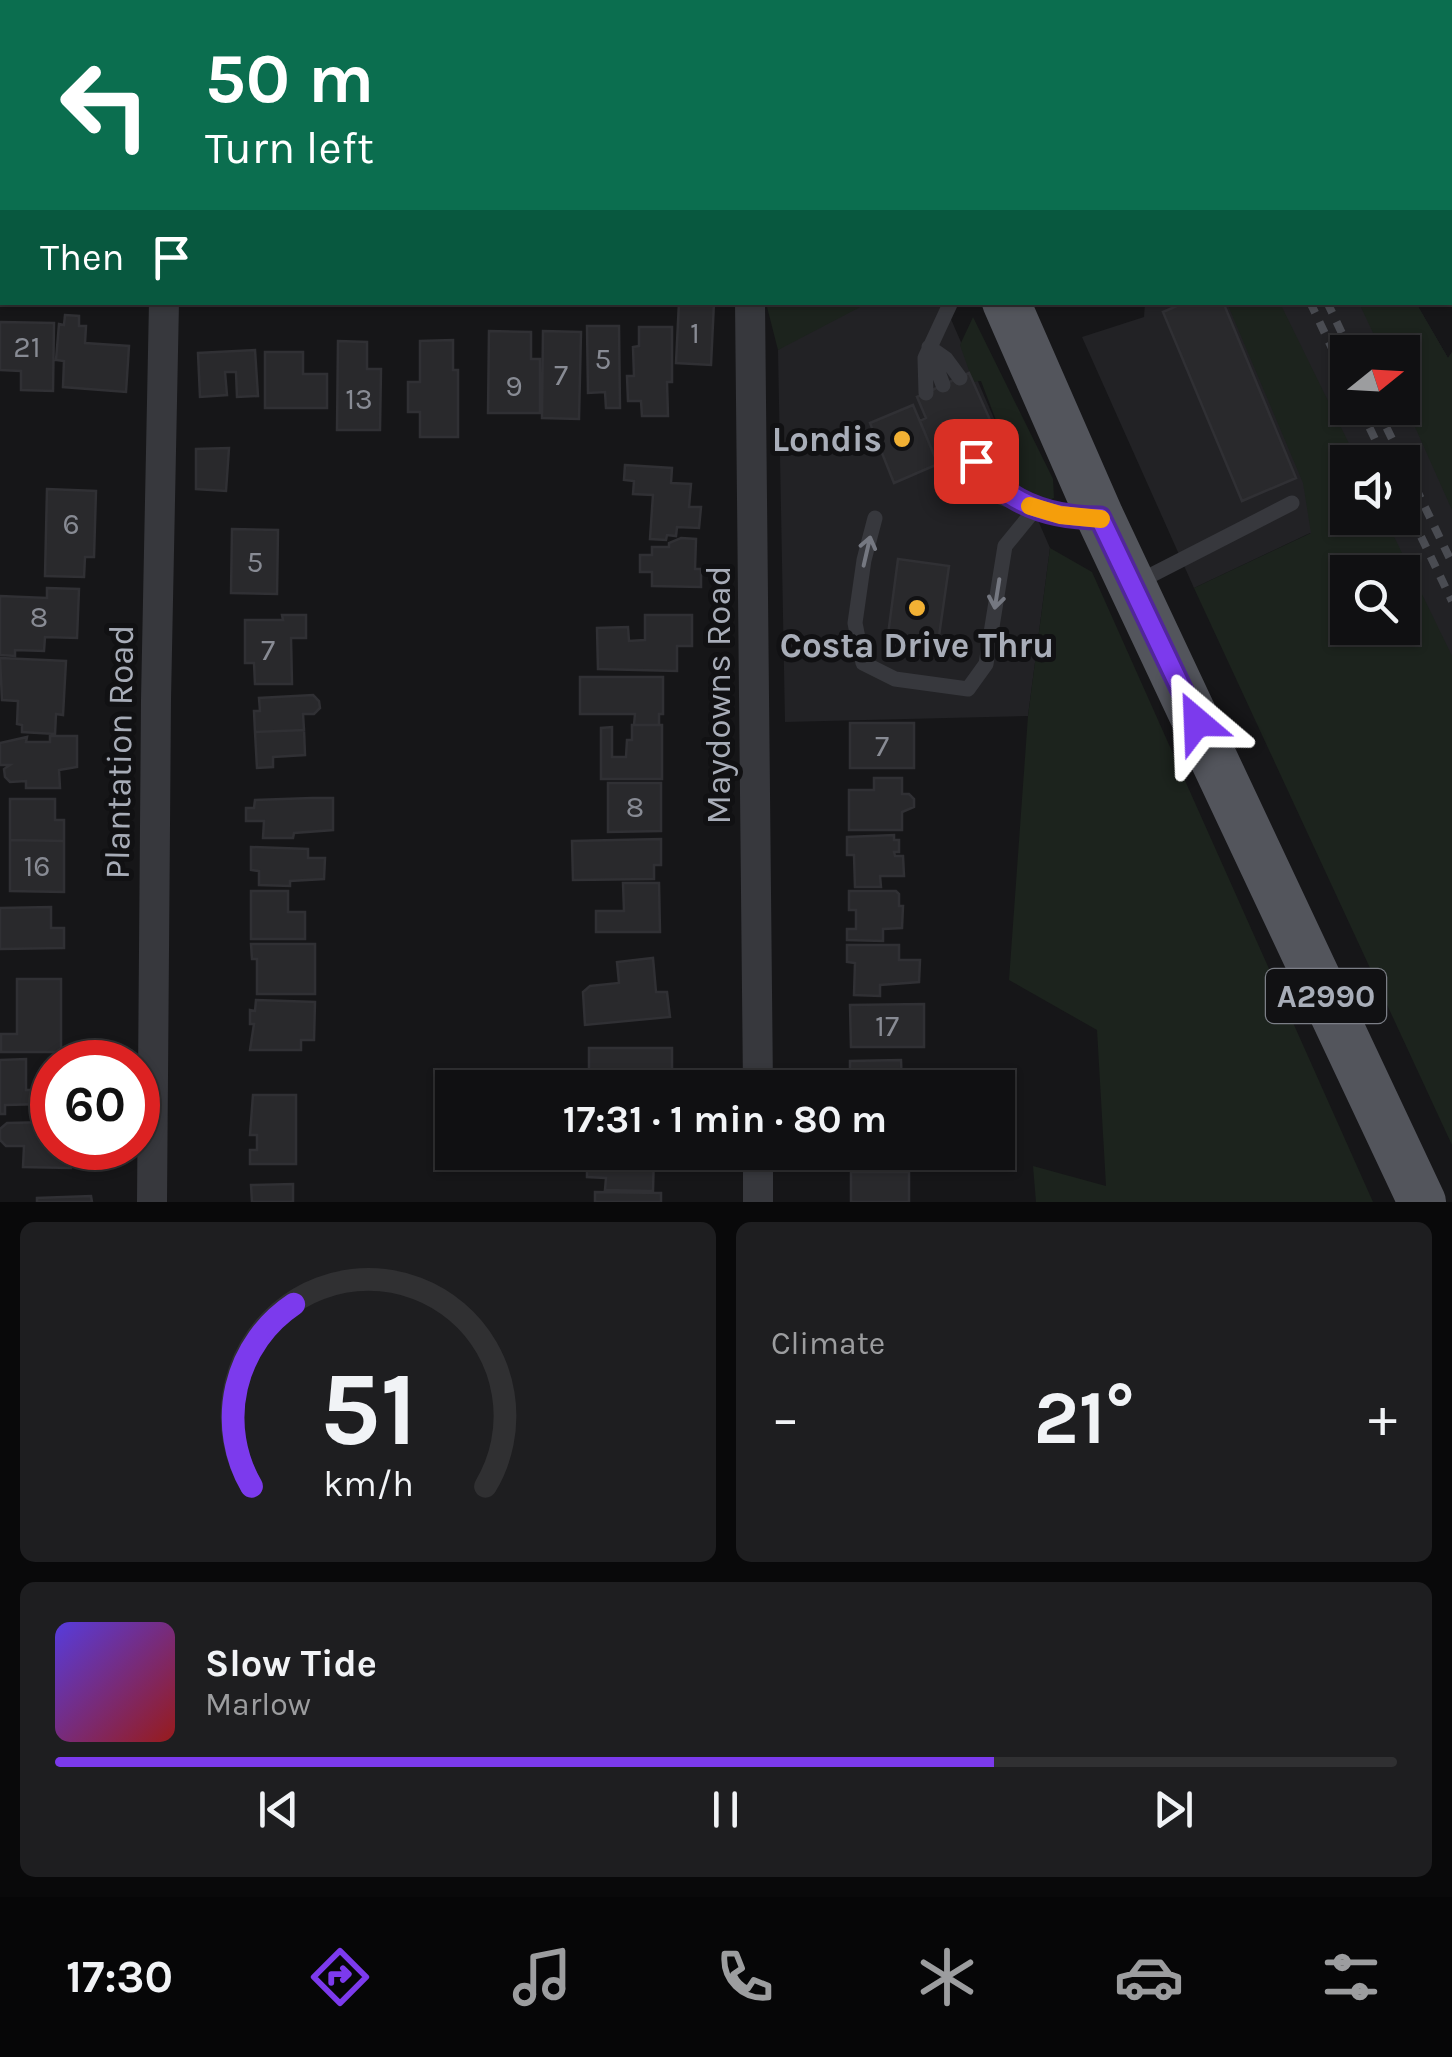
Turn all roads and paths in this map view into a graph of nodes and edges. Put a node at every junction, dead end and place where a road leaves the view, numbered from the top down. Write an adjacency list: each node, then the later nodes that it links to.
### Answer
1 (164, 305): 20 (street, Plantation Road)
2 (750, 305): 18 (street, Maydowns Road)
3 (950, 305): 5 (lane)
4 (1006, 305): 16 (main road, A2990)
5 (930, 346): 6 (lane); 7 (lane); 8 (lane)
6 (960, 378)
7 (943, 385)
8 (926, 393)
9 (994, 453): 12 (lane)
10 (976, 461): 12 (lane)
11 (959, 469): 12 (lane)
12 (1015, 500): 14 (lane)
13 (1292, 503): 17 (lane)
14 (1036, 508): 15 (lane, one-way to 15); 16 (lane)
15 (875, 518)
16 (1100, 518): 17 (main road, A2990)
17 (1132, 585): 22 (main road, A2990)
18 (758, 1070)
19 (758, 1170): 21 (street)
20 (152, 1202)
21 (758, 1202)
22 (1422, 1202)

